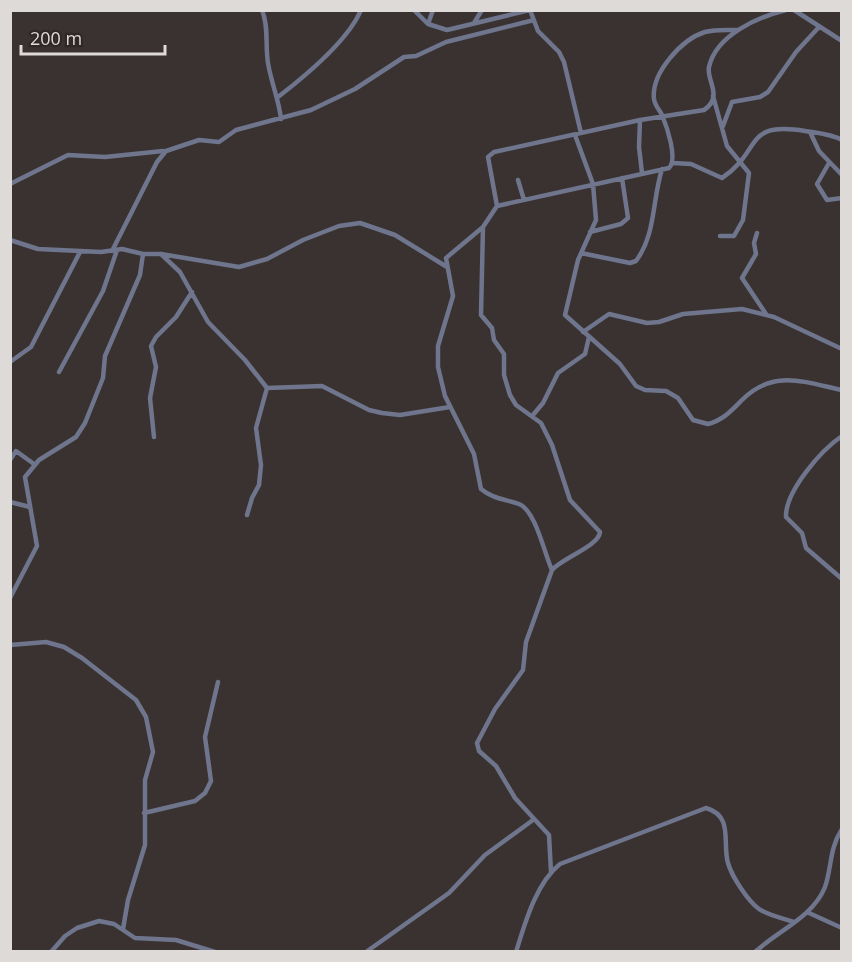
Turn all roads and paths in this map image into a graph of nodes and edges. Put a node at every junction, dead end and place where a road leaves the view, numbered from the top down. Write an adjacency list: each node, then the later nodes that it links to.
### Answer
1 (262, 10): 16 (street)
2 (361, 10): 16 (street)
3 (414, 10): 11 (street)
4 (433, 10): 11 (street)
5 (482, 10): 10 (street)
6 (786, 10): 13 (street)
7 (794, 10): 12 (street)
8 (530, 11): 9 (street); 10 (street)
9 (534, 20): 18 (street); 22 (street)
10 (474, 23): 11 (street)
11 (428, 24)
12 (819, 27): 14 (street); 20 (street)
13 (737, 30): 15 (street); 17 (street)
14 (842, 41)
15 (713, 96): 17 (street); 20 (street)
16 (278, 97): 18 (street)
17 (662, 116): 19 (street); 26 (street)
18 (281, 119): 24 (street)
19 (640, 120): 22 (street); 29 (street)
20 (723, 127): 25 (street)
21 (810, 132): 23 (street); 25 (street); 27 (street)
22 (578, 134): 34 (street); 37 (street)
23 (842, 140)
24 (166, 151): 33 (street); 43 (street)
25 (742, 161): 26 (street); 41 (street)
26 (673, 163): 28 (street)
27 (830, 163): 30 (street); 35 (street)
28 (662, 169): 29 (street); 45 (street)
29 (642, 173): 31 (street)
30 (842, 175)
31 (622, 178): 34 (street); 39 (street)
32 (518, 180): 36 (street)
33 (10, 184)
34 (592, 184): 36 (street); 39 (street)
35 (842, 198)
36 (524, 200): 37 (street)
37 (497, 206): 38 (street)
38 (483, 227): 48 (street); 59 (street)
39 (589, 232): 45 (street)
40 (757, 233): 50 (street)
41 (720, 236)
42 (10, 240): 44 (street)
43 (115, 251): 44 (street); 46 (street); 55 (street)
44 (80, 252): 54 (street)
45 (581, 253): 51 (street)
46 (143, 254): 47 (street); 63 (street)
47 (161, 254): 48 (street); 49 (street)
48 (447, 267): 58 (street)
49 (192, 292): 56 (street); 61 (street)
50 (766, 315): 51 (street); 53 (street)
51 (583, 332): 52 (street)
52 (589, 337): 57 (street); 59 (street)
53 (842, 349)
54 (10, 362)
55 (59, 372)
56 (267, 388): 58 (street); 66 (street)
57 (842, 390)
58 (450, 407): 67 (street)
59 (533, 415): 67 (street)
60 (842, 436): 68 (street)
61 (154, 437)
62 (10, 459): 63 (street)
63 (34, 464): 65 (street)
64 (10, 502): 65 (street)
65 (30, 507): 69 (street)
66 (247, 515)
67 (552, 570): 73 (street)
68 (842, 579)
69 (10, 598)
70 (10, 645): 72 (street)
71 (218, 682): 72 (street)
72 (144, 813): 78 (street)
73 (533, 820): 75 (street); 82 (street)
74 (842, 829): 76 (street)
75 (551, 872): 77 (street); 83 (street)
76 (809, 913): 77 (street); 79 (street)
77 (794, 922): 84 (street)
78 (123, 928): 80 (street); 81 (street)
79 (842, 928)
80 (51, 951)
81 (215, 951)
82 (366, 951)
83 (516, 951)
84 (755, 951)

